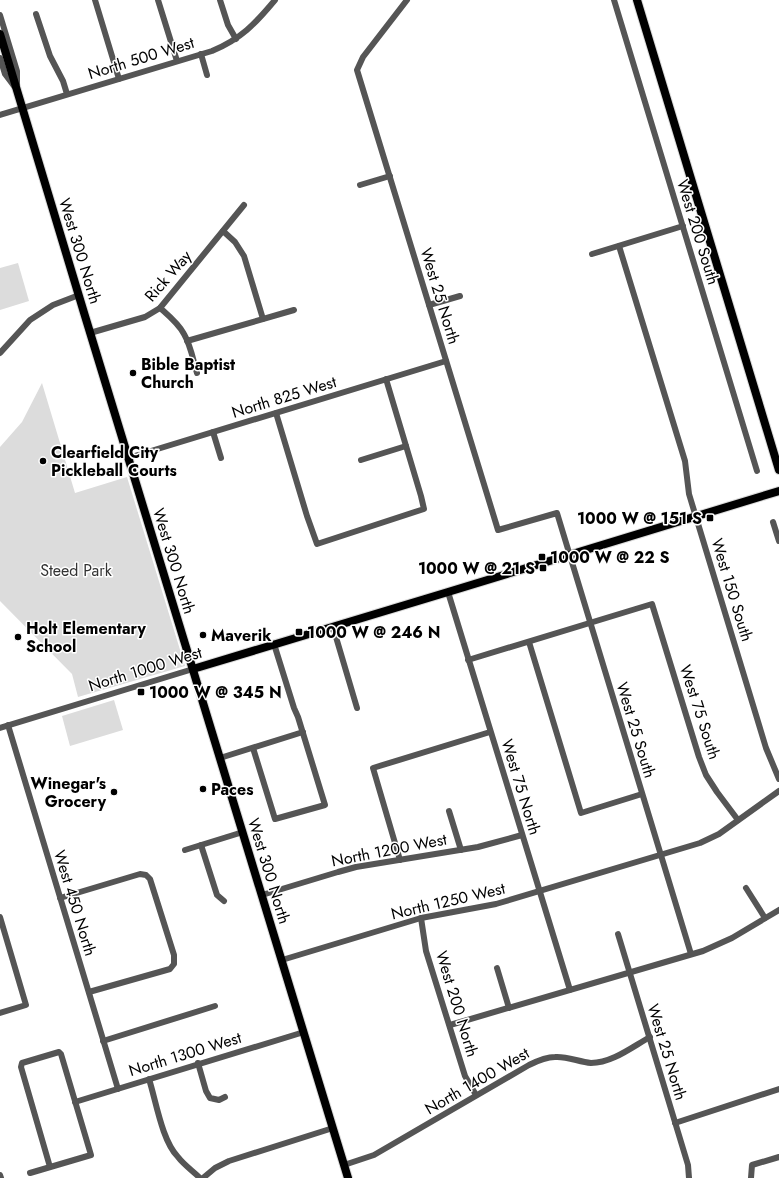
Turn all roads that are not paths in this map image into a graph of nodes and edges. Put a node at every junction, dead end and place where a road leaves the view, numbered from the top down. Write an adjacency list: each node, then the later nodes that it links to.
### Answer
1 (95, 0): 16 (street)
2 (158, 0): 14 (street)
3 (220, 0): 11 (street)
4 (275, 0): 11 (street, North 500 West)
5 (407, 0): 21 (street, West 25 North)
6 (614, 0): 24 (street, West 200 South)
7 (637, 0): 46 (main road)
8 (36, 14): 18 (street)
9 (0, 15): 17 (street, West 300 North)
10 (1, 37): 17 (main road, West 300 North)
11 (236, 39): 12 (street, North 500 West)
12 (201, 54): 14 (street, North 500 West); 15 (street)
13 (0, 58): 17 (street, West 300 North)
14 (177, 61): 16 (street, North 500 West)
15 (207, 75)
16 (119, 78): 18 (street, North 500 West)
17 (17, 90): 19 (main road, West 300 North)
18 (67, 94): 19 (street, North 500 West)
19 (22, 108): 20 (street, North 500 West); 28 (main road, West 300 North)
20 (0, 115)
21 (390, 176): 22 (street); 30 (street, West 25 North)
22 (360, 185)
23 (244, 205): 25 (street, Rick Way)
24 (683, 226): 26 (street); 47 (street, West 200 South)
25 (223, 231): 31 (street, Rick Way); 33 (street)
26 (619, 246): 27 (street); 50 (street, West 150 South)
27 (592, 254)
28 (79, 295): 34 (main road, West 300 North); 36 (street)
29 (460, 296): 30 (street)
30 (429, 305): 37 (street, West 25 North)
31 (160, 308): 34 (street, Rick Way); 35 (street)
32 (294, 310): 33 (street)
33 (263, 319): 35 (street)
34 (90, 333): 43 (main road, West 300 North)
35 (188, 341): 38 (street)
36 (0, 353)
37 (446, 361): 39 (street, North 825 West); 49 (street, West 25 North)
38 (197, 373)
39 (386, 379): 40 (street, North 825 West); 42 (street)
40 (276, 413): 41 (street, North 825 West); 42 (street)
41 (213, 432): 43 (street, North 825 West); 44 (street)
42 (406, 446): 45 (street)
43 (128, 458): 60 (main road, West 300 North)
44 (221, 458)
45 (361, 460)
46 (779, 470)
47 (757, 471)
48 (779, 491): 50 (main road, North 1000 West)
49 (557, 513): 53 (street, West 25 South)
50 (696, 516): 53 (main road, North 1000 West); 68 (street, West 150 South)
51 (773, 522): 52 (street)
52 (779, 541)
53 (569, 555): 54 (main road, North 1000 West); 55 (street, West 25 South)
54 (448, 592): 56 (main road, North 1000 West); 59 (street, West 75 North)
55 (590, 623): 57 (street); 70 (street, West 25 South); 72 (street, West 75 South)
56 (333, 627): 58 (main road, North 1000 West); 61 (street)
57 (529, 642): 59 (street); 70 (street)
58 (274, 644): 60 (main road, North 1000 West); 64 (street)
59 (468, 660): 65 (street, West 75 North)
60 (193, 669): 62 (street, North 1000 West); 67 (main road, West 300 North)
61 (357, 708)
62 (8, 725): 63 (street, North 1000 West); 83 (street, West 450 North)
63 (0, 728)
64 (303, 732): 66 (street); 66 (street)
65 (490, 732): 74 (street, West 75 North); 79 (street)
66 (253, 748): 67 (street)
67 (220, 758): 73 (main road, West 300 North)
68 (779, 779)
69 (779, 791): 72 (street, North 1250 West)
70 (642, 794): 78 (street, West 25 South)
71 (449, 811): 77 (street)
72 (738, 820): 78 (street, North 1250 West)
73 (243, 832): 75 (street); 82 (main road, West 300 North)
74 (522, 835): 77 (street, North 1200 West); 81 (street, West 75 North)
75 (201, 845): 76 (street); 84 (street)
76 (185, 850)
77 (461, 850): 79 (street, North 1200 West)
78 (661, 854): 81 (street, North 1250 West); 90 (street, West 25 South)
79 (400, 860): 82 (street, North 1200 West)
80 (746, 888): 88 (street)
81 (539, 891): 87 (street, North 1250 West); 94 (street, West 75 North)
82 (262, 895): 91 (main road, West 300 North)
83 (60, 898): 95 (street, West 450 North); 95 (street)
84 (224, 901)
85 (779, 910): 88 (street)
86 (0, 917): 98 (street)
87 (421, 918): 91 (street, North 1250 West); 99 (street, West 200 North)
88 (765, 918): 90 (street)
89 (618, 934): 93 (street, West 25 North)
90 (691, 954): 93 (street)
91 (282, 960): 100 (main road, West 300 North)
92 (497, 968): 97 (street)
93 (630, 972): 94 (street); 101 (street, West 25 North)
94 (570, 990): 97 (street)
95 (88, 992): 102 (street, West 450 North)
96 (215, 1006): 102 (street)
97 (509, 1008): 99 (street)
98 (0, 1013)
99 (450, 1026): 107 (street, West 200 North)
100 (304, 1032): 103 (street, North 1300 West); 111 (main road, West 300 North)
101 (650, 1037): 107 (street, North 1400 West); 110 (street, West 25 North)
102 (103, 1042): 105 (street, West 450 North)
103 (198, 1064): 104 (street, North 1300 West); 108 (street)
104 (150, 1079): 105 (street, North 1300 West); 116 (street)
105 (118, 1089): 109 (street, North 1300 West)
106 (779, 1089): 110 (street)
107 (476, 1095): 113 (street, North 1400 West)
108 (225, 1097)
109 (75, 1102): 114 (street); 114 (street)
110 (675, 1122): 118 (street, West 25 North)
111 (333, 1128): 113 (main road, West 300 North); 116 (street)
112 (779, 1157): 119 (street)
113 (344, 1165): 117 (main road, West 300 North)
114 (50, 1167): 115 (street)
115 (30, 1173)
116 (202, 1178)
117 (348, 1178)
118 (689, 1178)
119 (751, 1178)

